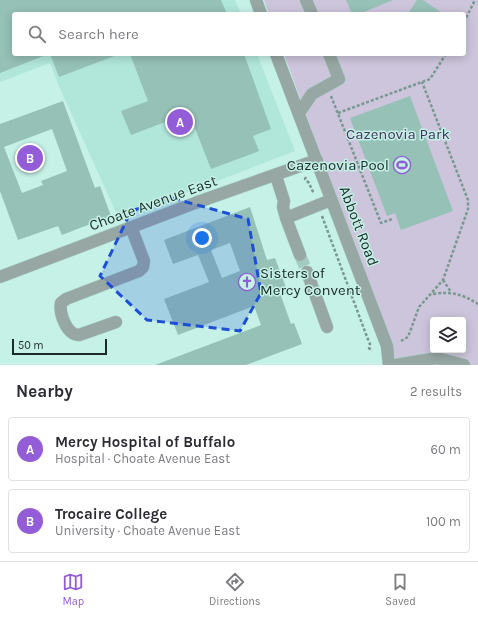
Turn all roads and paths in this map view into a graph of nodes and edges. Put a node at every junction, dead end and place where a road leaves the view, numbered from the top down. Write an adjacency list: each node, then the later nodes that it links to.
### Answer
1 (256, 0): 4 (street)
2 (306, 0): 5 (street)
3 (475, 0): 6 (path)
4 (260, 12)
5 (311, 12)
6 (466, 18)
7 (277, 56): 13 (street, Abbott Road)
8 (330, 56): 11 (street)
9 (445, 56): 10 (path)
10 (422, 82): 12 (path); 25 (path)
11 (327, 86): 12 (path); 13 (street)
12 (338, 112): 20 (path)
13 (299, 113): 14 (street, Abbott Road)
14 (317, 160): 15 (street, Choate Avenue East); 17 (street, Abbott Road)
15 (272, 177): 19 (street); 21 (street, Choate Avenue East)
16 (305, 179): 18 (path)
17 (331, 200): 18 (street); 33 (street, Abbott Road)
18 (318, 206): 19 (street); 32 (path)
19 (284, 213): 22 (street)
20 (392, 219)
21 (132, 227): 24 (street, Choate Avenue East); 29 (street)
22 (300, 255)
23 (306, 272): 30 (street)
24 (0, 277)
25 (443, 280): 26 (path); 27 (path)
26 (451, 292): 27 (path); 28 (path)
27 (432, 294): 31 (path)
28 (478, 304)
29 (116, 322)
30 (327, 327)
31 (403, 342)
32 (372, 351)
33 (390, 365)
34 (395, 365): 35 (street)
35 (464, 365)

